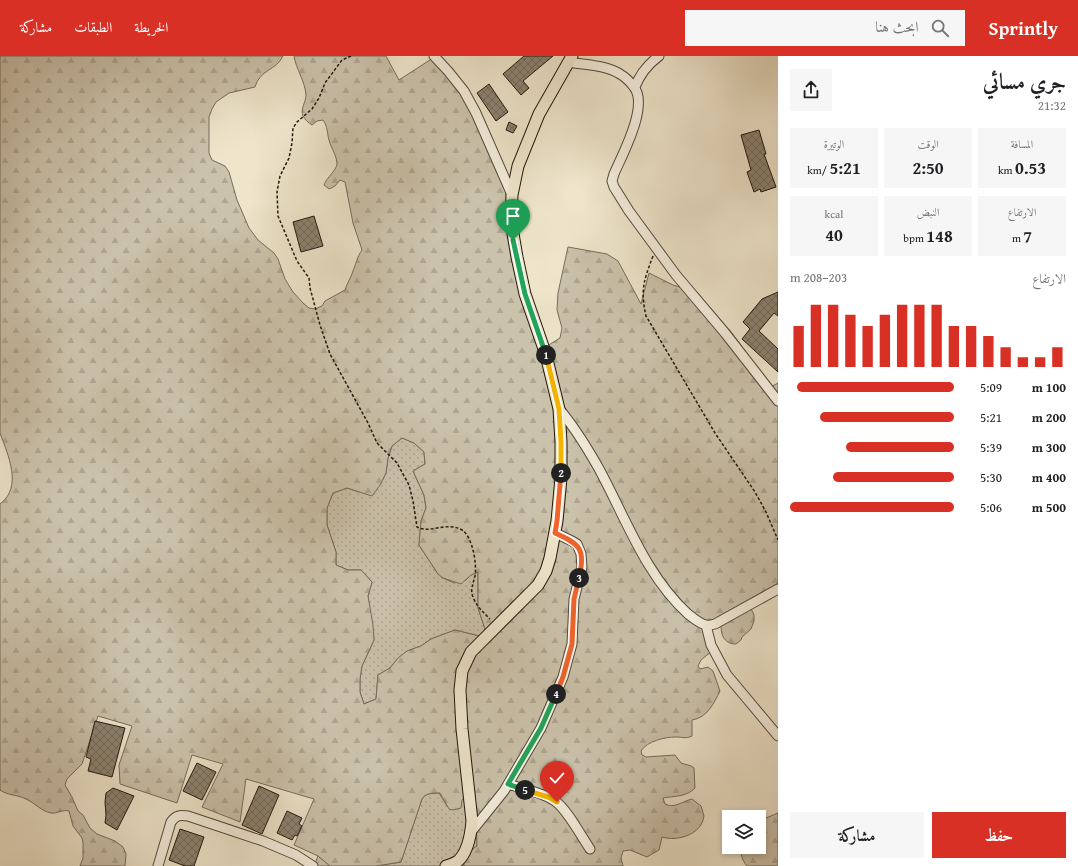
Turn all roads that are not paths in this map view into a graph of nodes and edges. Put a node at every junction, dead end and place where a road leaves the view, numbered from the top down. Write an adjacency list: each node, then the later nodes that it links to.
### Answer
1 (434, 56): 5 (street)
2 (659, 56): 4 (street)
3 (570, 59): 4 (street); 5 (main road)
4 (635, 88): 6 (street)
5 (512, 195): 7 (main road)
6 (778, 401)
7 (559, 409): 8 (main road); 10 (street)
8 (555, 533): 12 (street); 13 (main road)
9 (778, 589): 10 (street)
10 (706, 625): 11 (street)
11 (778, 736)
12 (508, 784): 13 (street); 14 (street)
13 (471, 832): 15 (main road)
14 (590, 849)
15 (461, 863): 18 (main road)
16 (158, 866): 17 (street)
17 (312, 866)
18 (446, 866)

